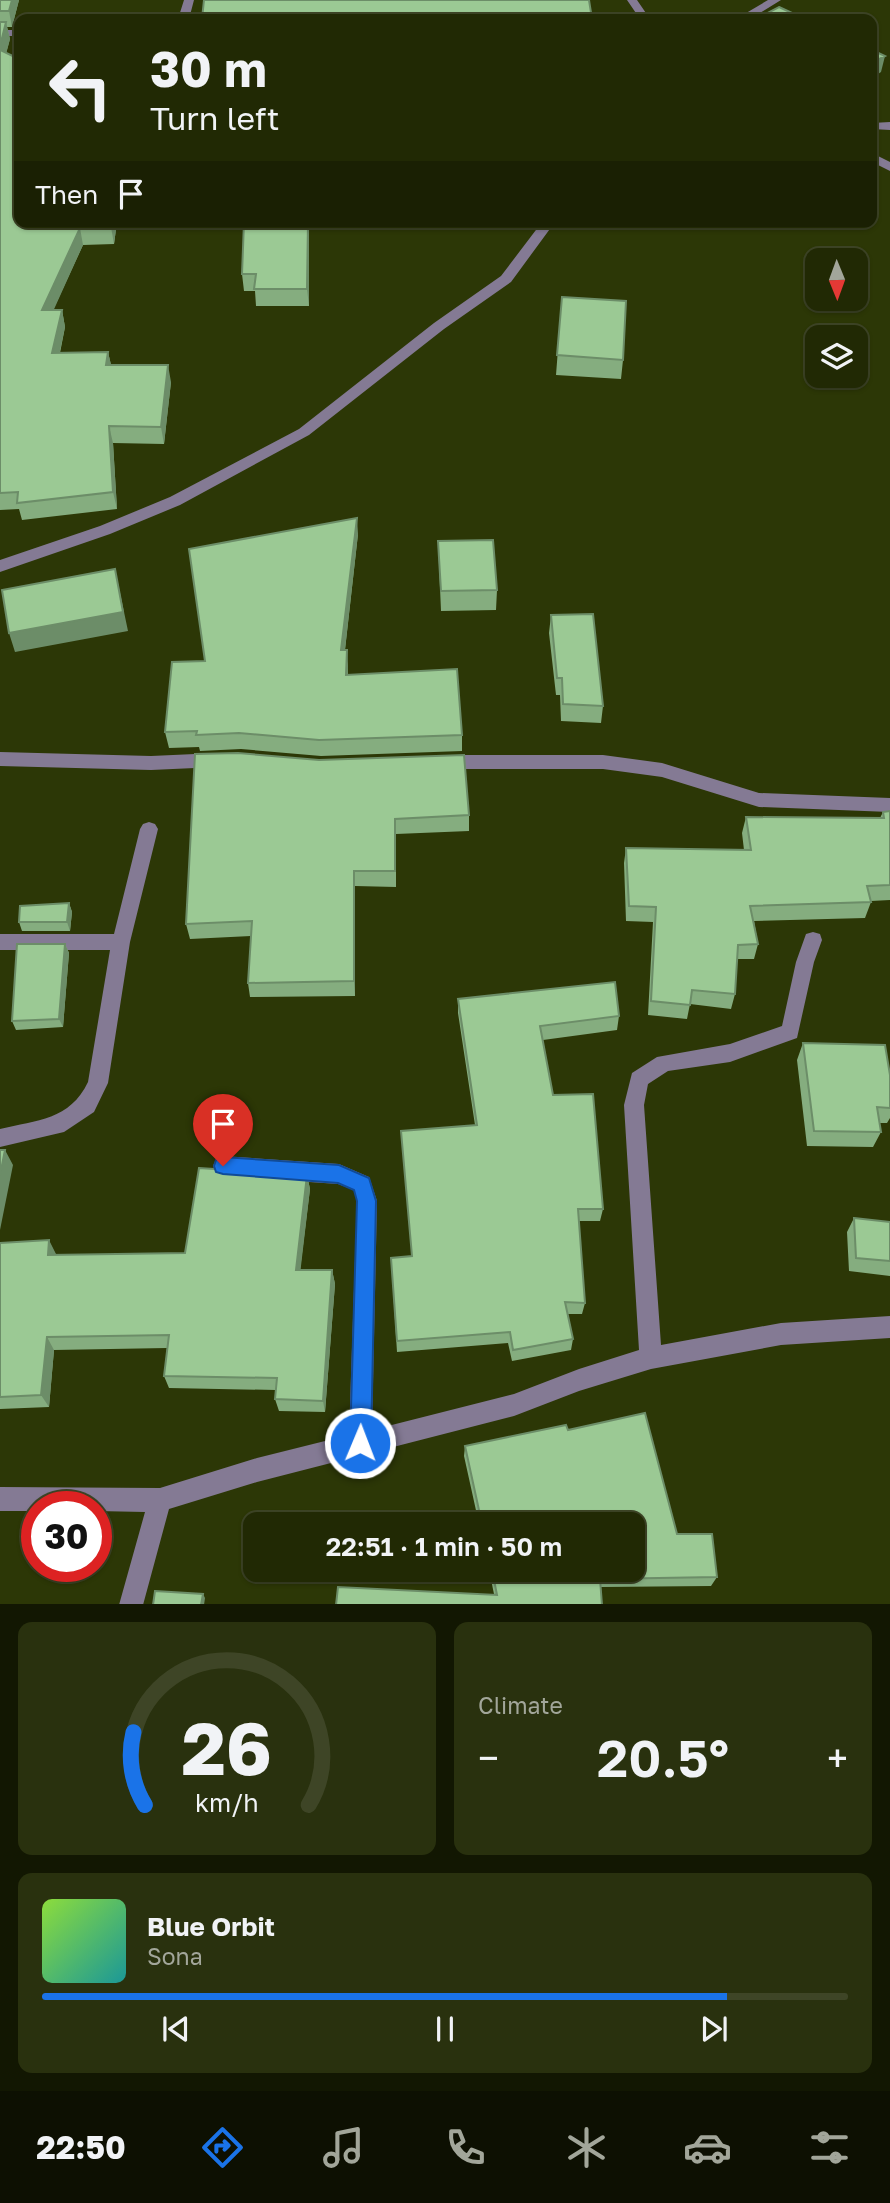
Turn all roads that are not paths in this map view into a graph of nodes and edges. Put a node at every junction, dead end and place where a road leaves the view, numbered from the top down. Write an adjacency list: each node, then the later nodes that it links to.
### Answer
1 (776, 0): 2 (street)
2 (751, 14)
3 (544, 228): 4 (street)
4 (0, 566)
5 (0, 759): 6 (street)
6 (241, 759)
7 (425, 762): 8 (street)
8 (890, 805)
9 (149, 829): 12 (street)
10 (813, 940): 16 (street)
11 (0, 942): 12 (street)
12 (121, 942): 13 (street)
13 (0, 1138)
14 (223, 1166): 17 (street)
15 (890, 1326): 16 (street)
16 (651, 1358): 17 (street)
17 (360, 1443): 19 (street)
18 (0, 1499): 19 (street)
19 (160, 1500): 20 (street)
20 (131, 1604)

